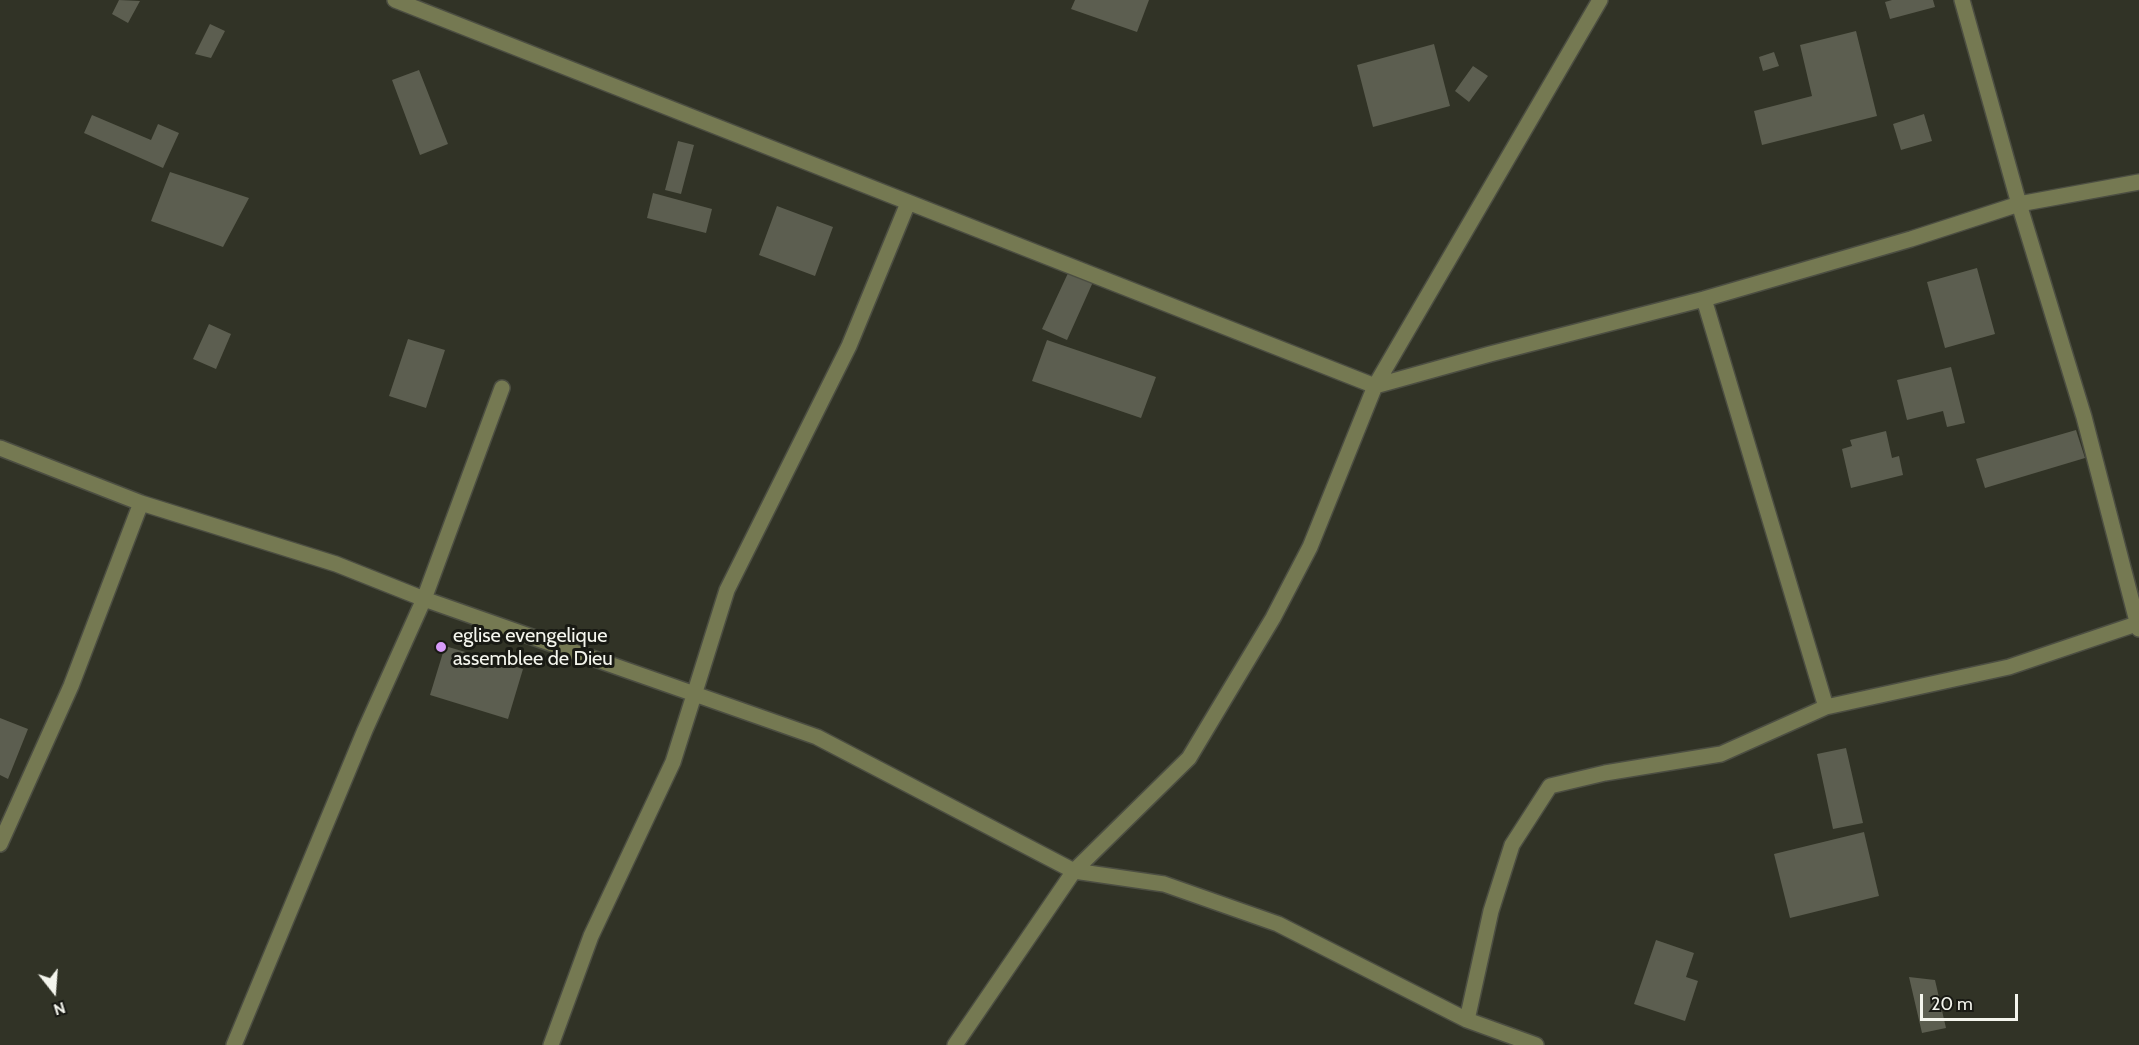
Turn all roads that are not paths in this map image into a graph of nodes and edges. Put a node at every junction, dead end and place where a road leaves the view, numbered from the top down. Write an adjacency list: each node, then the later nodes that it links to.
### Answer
1 (395, 0): 5 (street)
2 (1600, 0): 8 (street)
3 (1962, 0): 6 (street)
4 (2139, 182): 6 (street)
5 (908, 203): 8 (street); 14 (street)
6 (2019, 204): 7 (street); 13 (street)
7 (1704, 299): 8 (street); 15 (street)
8 (1375, 386): 17 (street)
9 (502, 388): 12 (street)
10 (0, 448): 11 (street)
11 (141, 503): 12 (street); 16 (street)
12 (423, 599): 14 (street); 19 (street)
13 (2138, 625): 15 (street)
14 (692, 695): 17 (street); 20 (street)
15 (1826, 707): 18 (street)
16 (0, 844)
17 (1074, 871): 18 (street); 21 (street)
18 (1467, 1020): 22 (street)
19 (234, 1045)
20 (551, 1045)
21 (955, 1045)
22 (1536, 1045)

